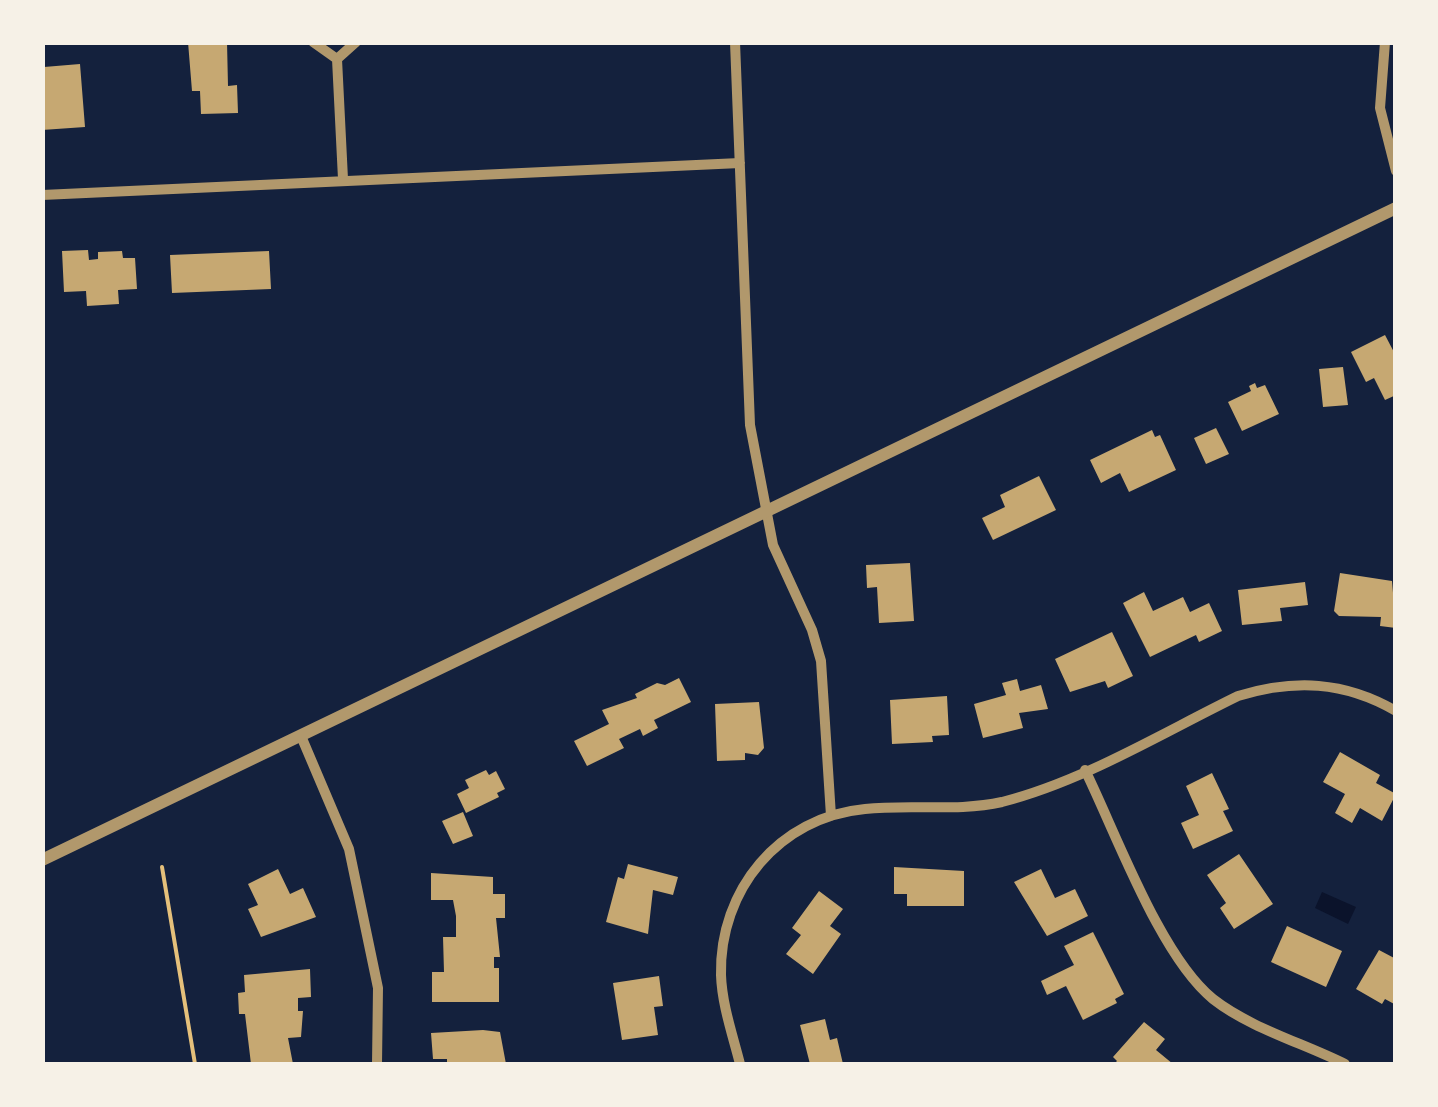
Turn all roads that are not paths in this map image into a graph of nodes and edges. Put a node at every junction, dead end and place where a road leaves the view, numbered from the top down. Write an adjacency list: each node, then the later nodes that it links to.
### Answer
1 (313, 42): 5 (street)
2 (356, 42): 5 (street)
3 (735, 42): 6 (street)
4 (1385, 42): 7 (street)
5 (337, 59): 8 (street)
6 (740, 163): 8 (street); 11 (street)
7 (1396, 171)
8 (342, 179): 9 (street)
9 (42, 195)
10 (1396, 208): 11 (street)
11 (769, 510): 13 (street); 15 (street)
12 (1396, 710): 14 (street)
13 (300, 736): 16 (street); 17 (street)
14 (1085, 770): 15 (street); 19 (street)
15 (831, 816): 18 (street)
16 (42, 860)
17 (377, 1064)
18 (740, 1064)
19 (1345, 1064)

